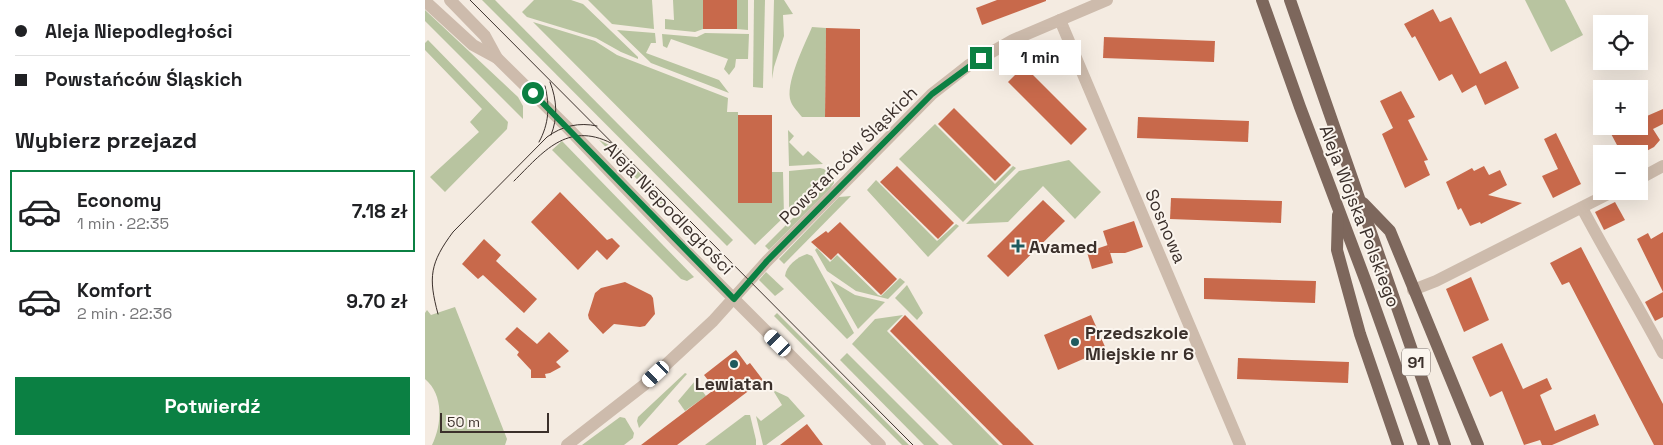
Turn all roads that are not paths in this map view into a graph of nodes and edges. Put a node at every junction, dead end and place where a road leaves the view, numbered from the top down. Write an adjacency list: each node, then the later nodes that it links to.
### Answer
1 (450, 0): 7 (street, Aleja Niepodległości)
2 (1107, 0): 6 (street, Powstańców Śląskich)
3 (1262, 0): 12 (main road, Aleja Wojska Polskiego / 91)
4 (1290, 0): 10 (main road, Aleja Wojska Polskiego / 91)
5 (425, 1): 7 (street, Aleja Niepodległości)
6 (1060, 20): 15 (street, Powstańców Śląskich); 19 (street, Sosnowa)
7 (497, 58): 15 (street, Aleja Niepodległości)
8 (1663, 166): 9 (street)
9 (1648, 174)
10 (1360, 200): 14 (main road, Aleja Wojska Polskiego); 22 (main road, Aleja Wojska Polskiego / 91)
11 (1598, 200): 13 (street)
12 (1338, 208): 20 (main road); 21 (main road, Aleja Wojska Polskiego / 91)
13 (1583, 208): 14 (street); 16 (street)
14 (1413, 290): 23 (main road, Aleja Wojska Polskiego)
15 (734, 299): 17 (street, Powstańców Śląskich); 18 (street, Aleja Niepodległości)
16 (1663, 353)
17 (567, 445)
18 (880, 445)
19 (1240, 445)
20 (1397, 445)
21 (1424, 445)
22 (1445, 445)
23 (1478, 445)

